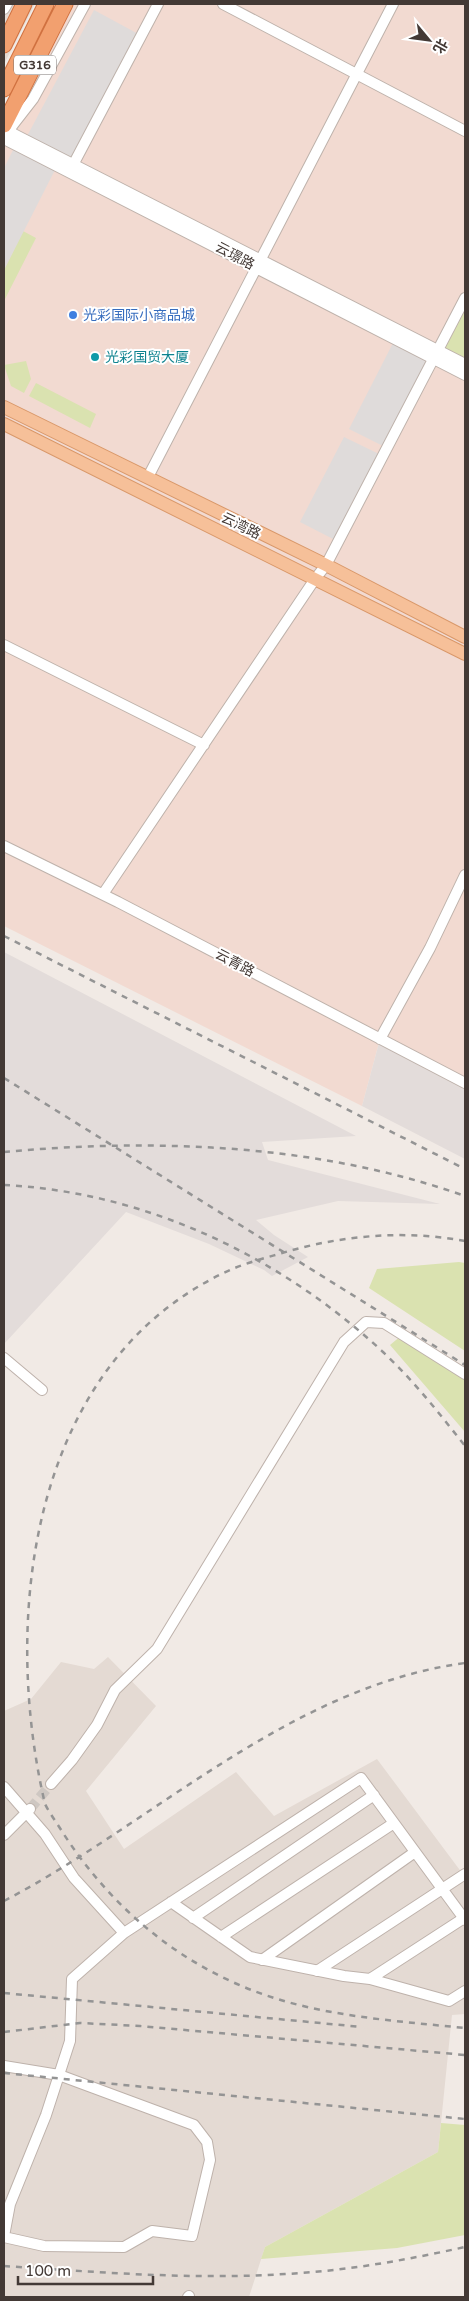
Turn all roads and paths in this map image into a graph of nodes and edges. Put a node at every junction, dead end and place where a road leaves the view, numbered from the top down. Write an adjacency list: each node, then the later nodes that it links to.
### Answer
1 (7, 4): 10 (street)
2 (24, 4): 11 (highway, G316)
3 (35, 4): 12 (highway)
4 (46, 4): 14 (highway)
5 (65, 4): 16 (highway, G316)
6 (85, 4): 16 (street)
7 (158, 4): 17 (street)
8 (223, 4): 13 (street)
9 (393, 4): 13 (street)
10 (4, 10)
11 (4, 45)
12 (4, 67)
13 (356, 74): 15 (street); 18 (street)
14 (4, 89)
15 (465, 131)
16 (6, 134): 17 (street, 云璟路); 18 (street, 云璟路)
17 (73, 165): 18 (street, 云璟路)
18 (259, 264): 20 (street, 云璟路); 29 (street)
19 (465, 298): 20 (street)
20 (436, 354): 21 (street, 云璟路); 22 (street, 云璟路); 30 (street)
21 (465, 364)
22 (465, 375)
23 (4, 401): 26 (street)
24 (4, 407): 26 (main road, 云湾路)
25 (4, 424): 28 (main road, 云湾路)
26 (38, 424): 29 (main road, 云湾路)
27 (4, 428): 28 (street)
28 (31, 437): 31 (main road, 云湾路)
29 (148, 478): 30 (main road, 云湾路)
30 (326, 565): 31 (street); 32 (main road, 云湾路)
31 (315, 579): 34 (main road, 云湾路); 35 (street)
32 (465, 636)
33 (4, 645): 35 (street)
34 (465, 654)
35 (204, 746): 38 (street)
36 (4, 846): 38 (street, 云青路)
37 (465, 875): 39 (street)
38 (103, 894): 39 (street, 云青路)
39 (380, 1039): 40 (street, 云青路)
40 (465, 1083)
41 (4, 1358): 43 (street)
42 (465, 1374): 44 (street)
43 (42, 1390)
44 (51, 1784)
45 (4, 1787): 47 (street)
46 (374, 1795): 48 (street); 53 (street); 54 (street)
47 (28, 1811): 49 (street); 56 (street)
48 (394, 1822): 50 (street); 57 (street)
49 (4, 1835)
50 (415, 1852): 52 (street); 58 (street)
51 (465, 1874): 52 (street)
52 (444, 1890): 55 (street); 59 (street)
53 (171, 1902): 54 (street); 56 (street)
54 (193, 1918): 57 (street)
55 (465, 1919): 60 (street)
56 (124, 1933): 63 (street)
57 (221, 1937): 58 (street)
58 (262, 1960): 59 (street)
59 (317, 1971): 60 (street)
60 (370, 1979): 61 (street)
61 (465, 1991)
62 (4, 2066): 63 (street)
63 (59, 2074): 64 (street); 64 (street)
64 (4, 2236)

